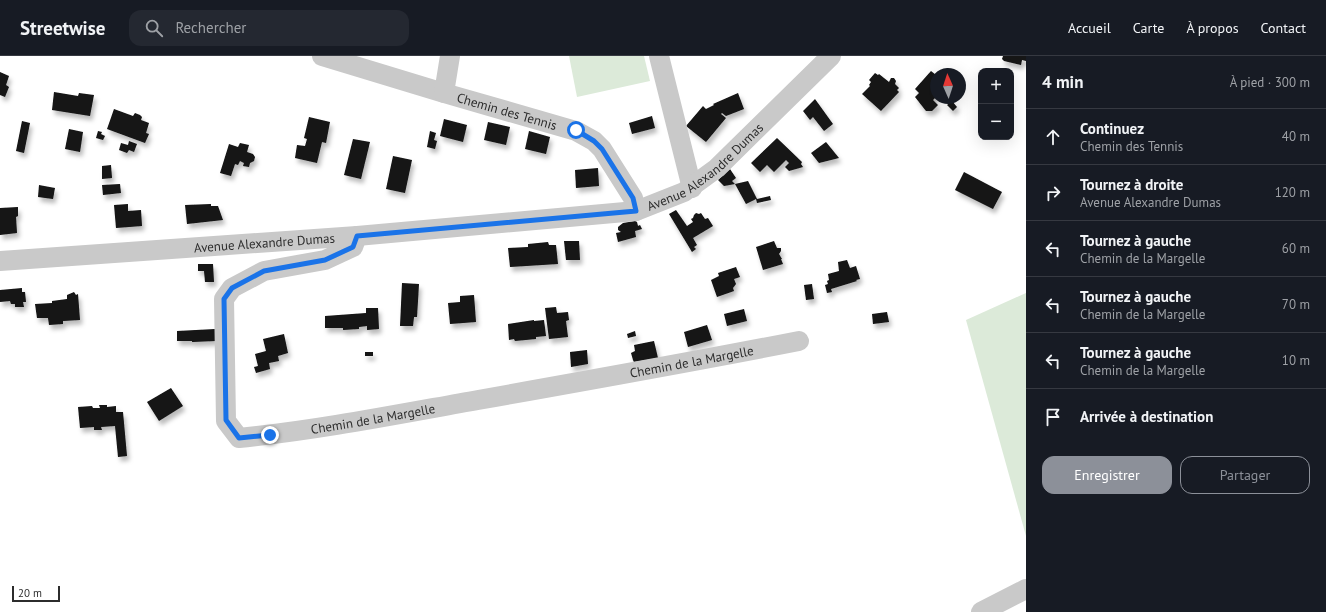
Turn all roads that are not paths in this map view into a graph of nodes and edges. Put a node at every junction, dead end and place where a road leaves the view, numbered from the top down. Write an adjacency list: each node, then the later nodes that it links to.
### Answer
1 (322, 56): 5 (street)
2 (450, 56): 5 (street, Chemin des Tennis)
3 (659, 56): 6 (street)
4 (831, 56): 6 (street, Avenue Alexandre Dumas)
5 (444, 93): 7 (street, Chemin des Tennis)
6 (692, 188): 7 (street, Avenue Alexandre Dumas)
7 (636, 211): 8 (street, Avenue Alexandre Dumas)
8 (357, 236): 9 (street, Avenue Alexandre Dumas); 10 (street, Chemin de la Margelle)
9 (0, 261)
10 (799, 341)
11 (1026, 588): 12 (street)
12 (981, 612)

